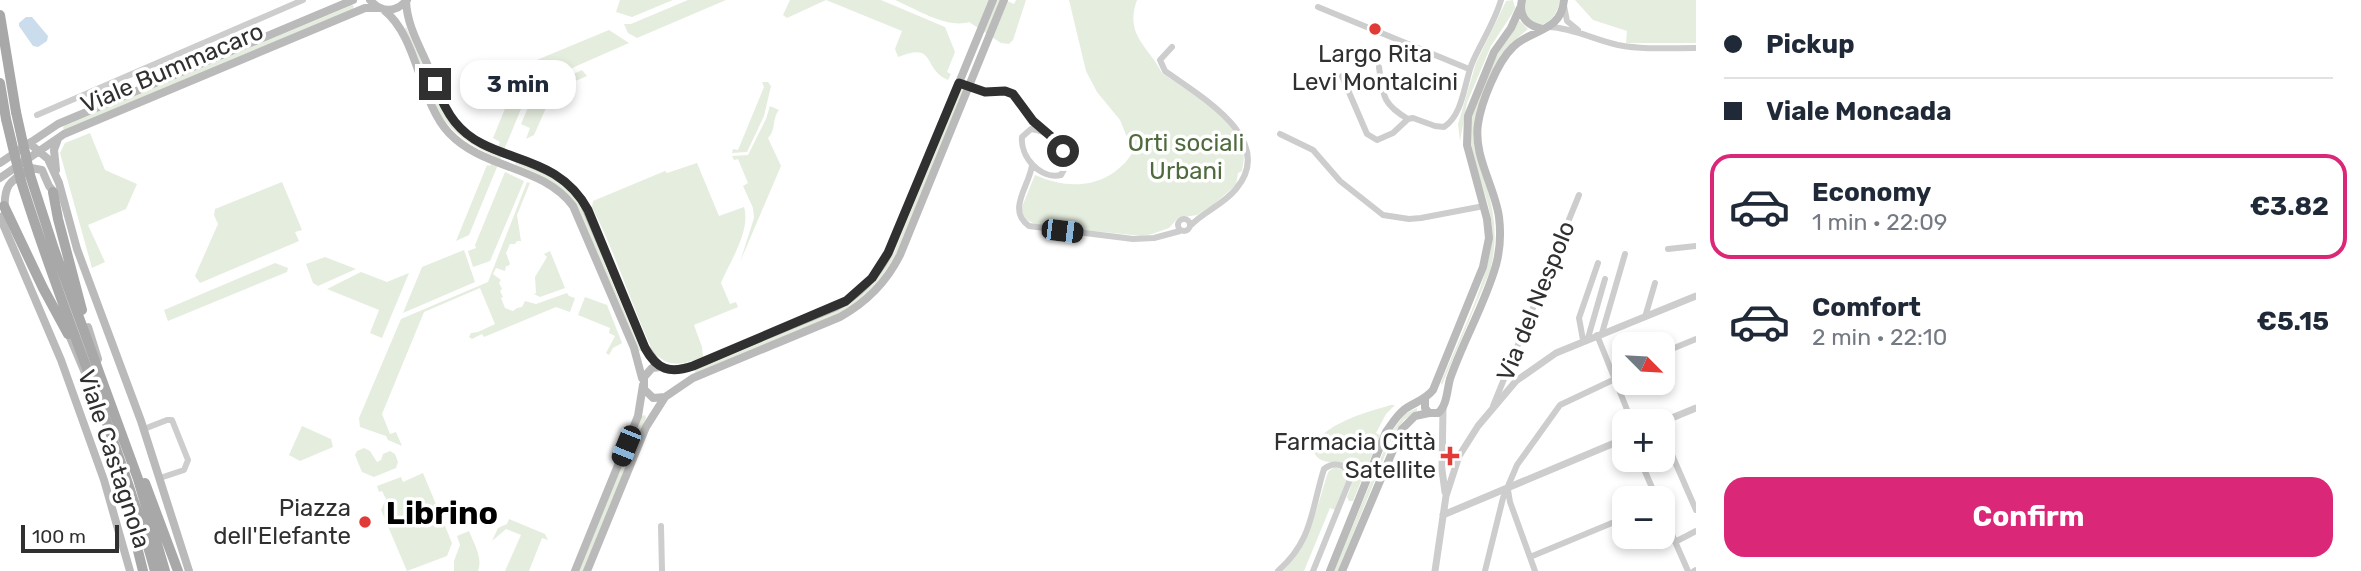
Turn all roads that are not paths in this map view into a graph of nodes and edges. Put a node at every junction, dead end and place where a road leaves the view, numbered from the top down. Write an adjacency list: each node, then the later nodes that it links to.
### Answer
1 (303, 0): 26 (street)
2 (353, 0): 28 (main road)
3 (370, 0): 11 (main road)
4 (993, 0): 17 (main road)
5 (1004, 0): 18 (main road)
6 (1501, 0): 20 (street)
7 (406, 1): 11 (main road, Viale Bummacaro); 62 (main road)
8 (1520, 3): 13 (main road); 43 (main road)
9 (1564, 3): 13 (main road); 14 (street)
10 (1318, 7): 20 (street)
11 (381, 9): 32 (main road, Viale Bummacaro); 64 (main road)
12 (0, 15): 57 (main road, bridge)
13 (1546, 28): 14 (street); 73 (main road)
14 (1583, 33): 16 (street)
15 (1172, 47): 46 (street)
16 (1696, 48)
17 (968, 59): 18 (main road); 23 (main road)
18 (978, 63): 24 (main road)
19 (1379, 67): 27 (street)
20 (1469, 69): 27 (street)
21 (1342, 76): 27 (street)
22 (0, 83): 57 (main road, bridge)
23 (959, 83): 24 (main road); 65 (main road)
24 (969, 86): 25 (street); 68 (main road)
25 (1027, 114): 29 (street); 30 (street)
26 (37, 115)
27 (1408, 119)
28 (58, 124): 32 (main road); 33 (main road)
29 (1027, 131): 30 (street); 36 (street)
30 (1043, 131): 38 (street)
31 (1280, 134): 43 (street)
32 (62, 135): 34 (main road, Viale Bummacaro); 41 (main road)
33 (29, 143): 34 (main road); 35 (main road)
34 (41, 151): 37 (main road, Viale Bummacaro); 41 (main road)
35 (1, 162): 37 (main road)
36 (1032, 165): 38 (street); 40 (street)
37 (10, 170): 39 (main road, Viale Bummacaro)
38 (1040, 171): 40 (street)
39 (0, 177)
40 (1029, 180): 48 (street)
41 (56, 188): 44 (main road); 57 (main road); 83 (main road)
42 (1579, 195): 74 (street, Via del Nespolo)
43 (1484, 206): 72 (main road)
44 (5, 222): 57 (main road); 100 (main road, Viale Castagnola)
45 (1178, 222): 46 (street); 47 (street); 48 (street)
46 (1189, 223): 47 (street)
47 (1180, 231): 48 (street)
48 (1166, 233)
49 (1696, 246): 50 (street)
50 (1668, 249)
51 (1625, 254): 58 (street)
52 (1598, 262): 59 (street)
53 (1605, 279): 59 (street)
54 (1655, 283): 56 (street)
55 (1696, 296): 56 (street)
56 (1645, 317): 58 (street)
57 (78, 331): 63 (main road)
58 (1600, 334): 59 (street); 67 (street)
59 (1586, 339): 74 (street)
60 (1696, 339): 61 (street)
61 (1675, 347)
62 (645, 348): 64 (main road); 66 (main road)
63 (86, 351): 76 (main road); 81 (main road)
64 (636, 353): 70 (main road)
65 (693, 366): 66 (main road); 68 (main road)
66 (663, 368): 70 (main road); 71 (main road)
67 (1612, 370)
68 (696, 377): 71 (main road)
69 (1612, 377): 89 (street)
70 (643, 383): 71 (main road); 78 (main road)
71 (667, 396): 80 (main road)
72 (1427, 397): 73 (main road); 77 (main road); 92 (main road)
73 (1444, 405): 77 (main road); 82 (street)
74 (1493, 408): 87 (street)
75 (1696, 408): 79 (street)
76 (113, 410): 103 (main road); 104 (main road)
77 (1430, 414): 82 (street); 112 (main road)
78 (639, 416): 80 (main road); 106 (main road)
79 (1675, 417)
80 (651, 418): 107 (main road)
81 (108, 425): 101 (main road); 102 (main road)
82 (1442, 428): 86 (street)
83 (144, 429): 88 (main road); 88 (street)
84 (1612, 444): 89 (street)
85 (1675, 462): 93 (street)
86 (1442, 470): 87 (street); 90 (street)
87 (1453, 470): 90 (street)
88 (160, 478): 105 (main road)
89 (1507, 489): 94 (street); 99 (street); 114 (street)
90 (1446, 496): 94 (street)
91 (1342, 503): 92 (street); 109 (street); 110 (street)
92 (1355, 509): 111 (main road)
93 (1696, 510)
94 (1443, 515): 113 (street)
95 (1612, 523): 99 (street)
96 (661, 526): 108 (street)
97 (1696, 531): 98 (street)
98 (1675, 542): 116 (street)
99 (1530, 557): 115 (street)
100 (130, 571)
101 (143, 571)
102 (155, 571)
103 (166, 571)
104 (178, 571)
105 (189, 571)
106 (575, 571)
107 (587, 571)
108 (662, 571)
109 (1278, 571)
110 (1313, 571)
111 (1330, 571)
112 (1342, 571)
113 (1436, 571)
114 (1485, 571)
115 (1535, 571)
116 (1688, 571)

